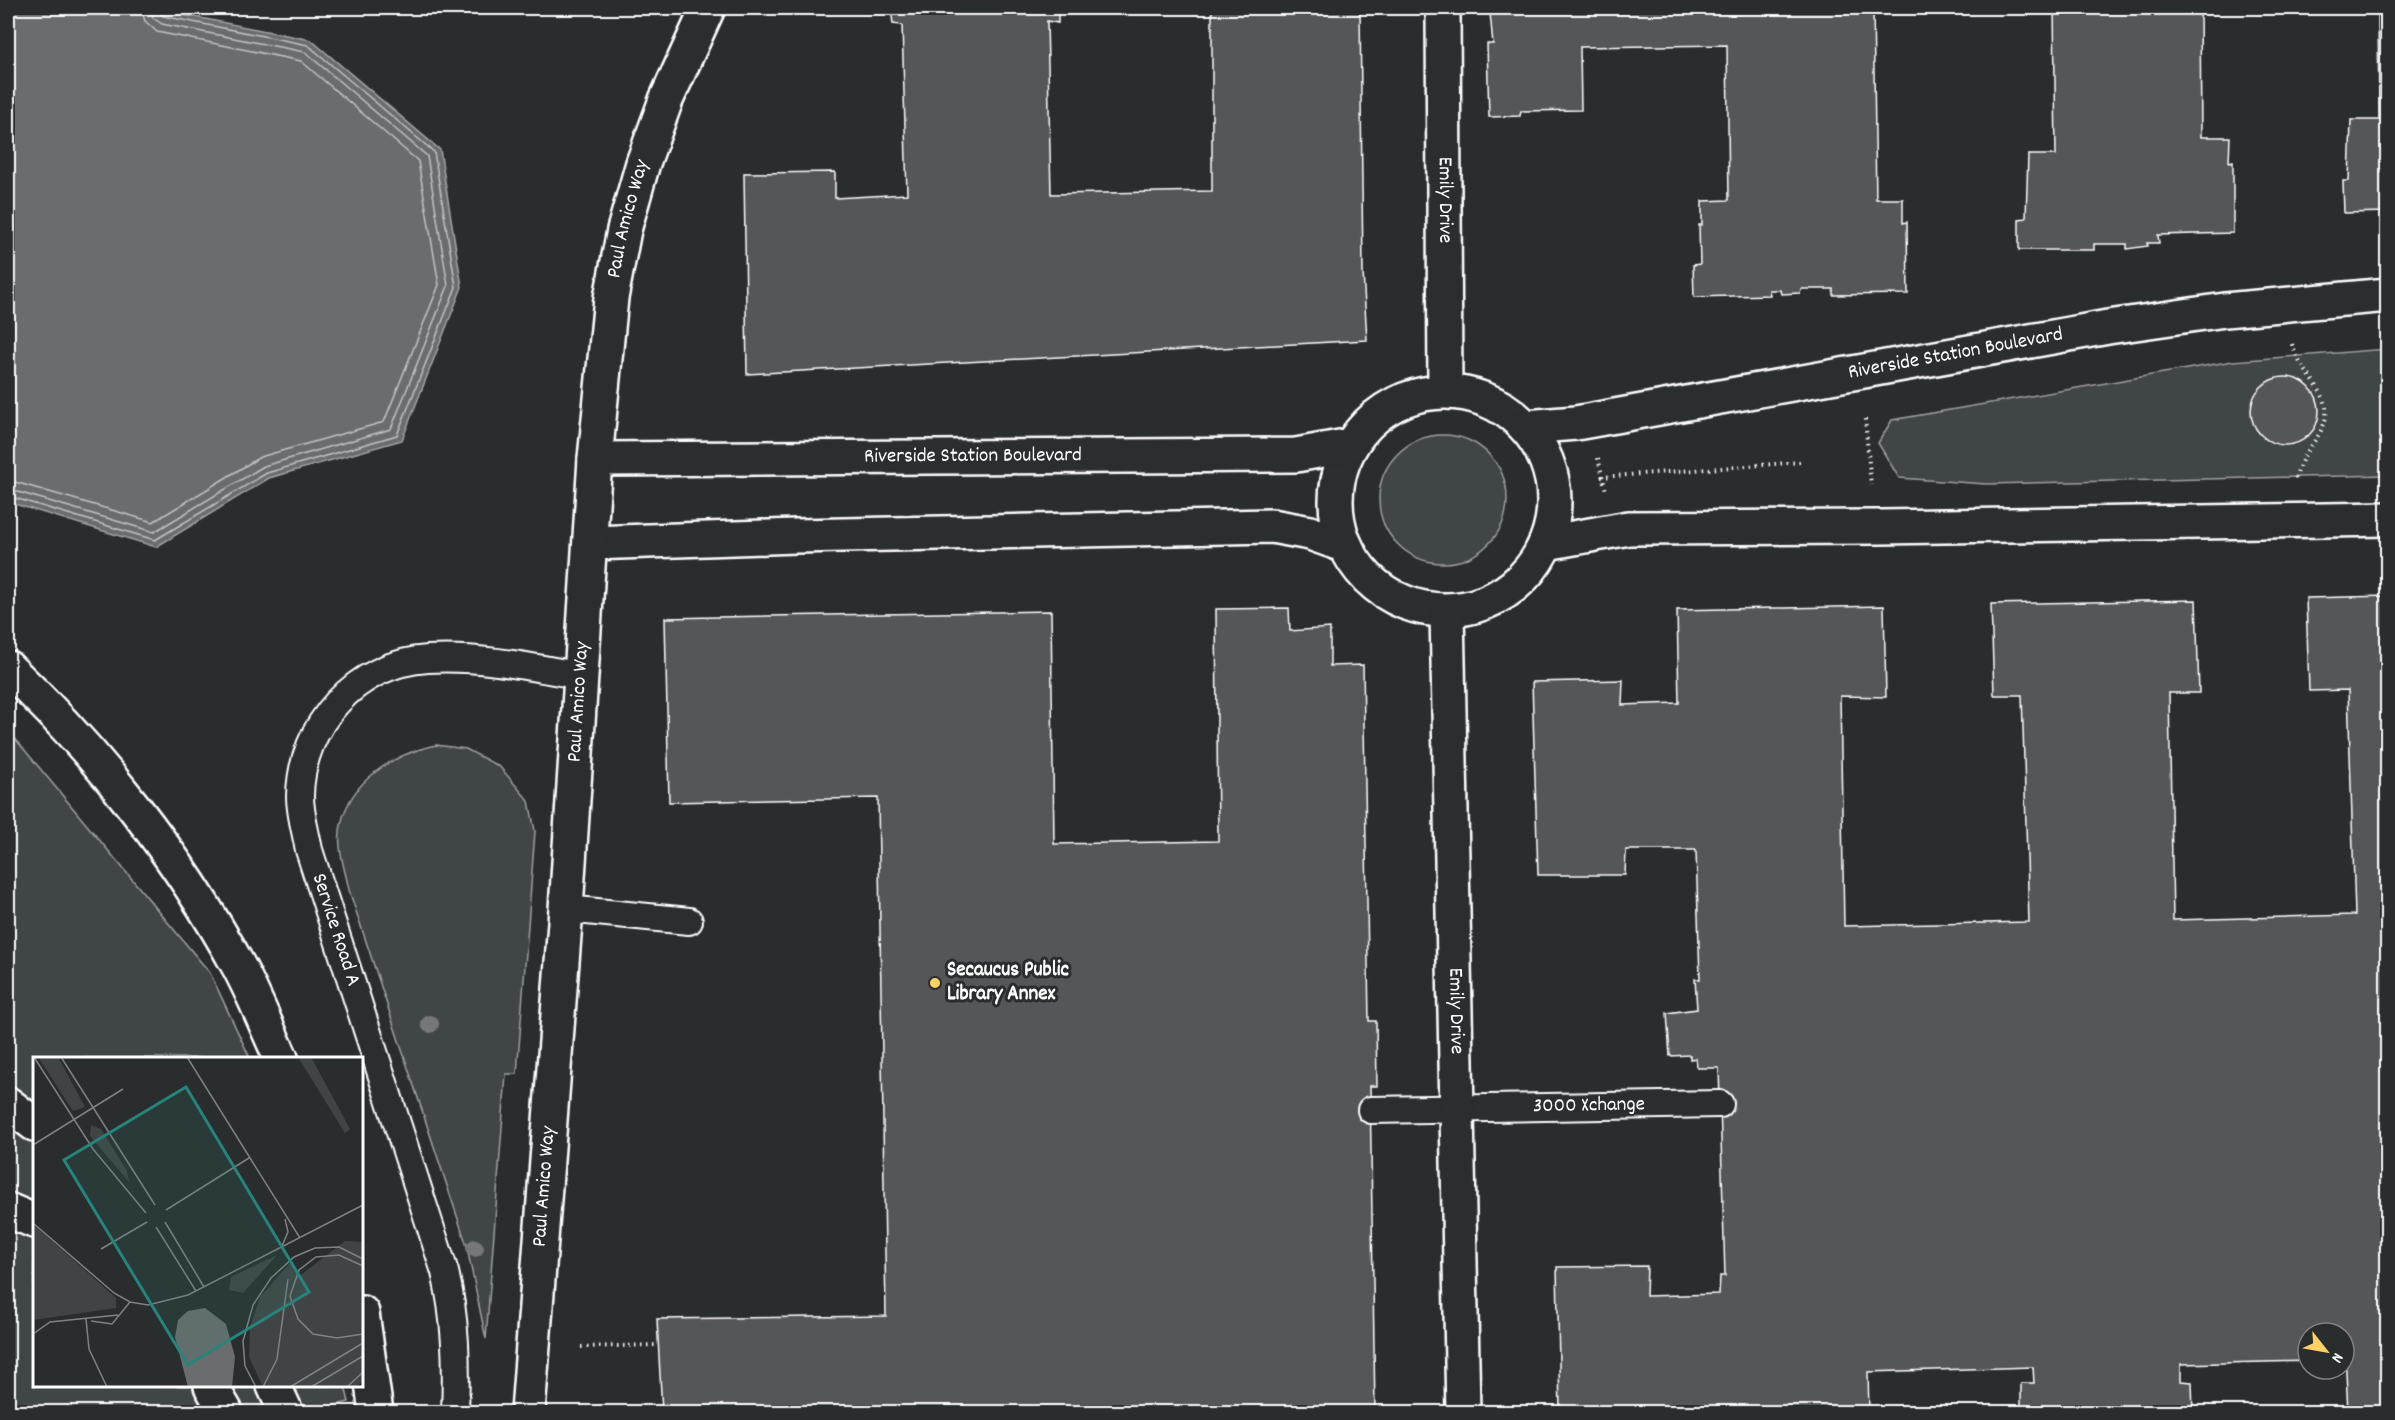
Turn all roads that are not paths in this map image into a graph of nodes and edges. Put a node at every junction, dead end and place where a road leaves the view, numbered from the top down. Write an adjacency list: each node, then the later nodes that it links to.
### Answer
1 (708, 8): 7 (main road, Paul Amico Way)
2 (1443, 8): 4 (main road, Emily Drive)
3 (2388, 295): 5 (main road, Riverside Station Boulevard)
4 (1445, 391): 5 (main road); 6 (main road)
5 (1526, 427): 10 (main road)
6 (1351, 446): 7 (main road, Riverside Station Boulevard); 11 (main road)
7 (595, 459): 9 (main road, Paul Amico Way)
8 (2388, 519): 10 (main road)
9 (591, 543): 11 (main road); 14 (main road, Paul Amico Way)
10 (1546, 543): 12 (main road)
11 (1343, 545): 12 (main road)
12 (1447, 611): 21 (main road, Emily Drive)
13 (8, 668): 17 (main road)
14 (582, 676): 15 (main road, Paul Amico Way); 31 (lane, Service Road A)
15 (566, 909): 16 (lane); 32 (main road, Paul Amico Way)
16 (689, 921)
17 (280, 1057)
18 (8, 1104): 22 (main road)
19 (1720, 1104): 21 (lane, 3000 Xchange)
20 (1371, 1110): 21 (lane, 3000 Xchange)
21 (1458, 1110): 33 (main road, Emily Drive)
22 (33, 1123)
23 (8, 1210): 24 (main road)
24 (33, 1221)
25 (363, 1320): 30 (main road)
26 (212, 1387): 28 (main road)
27 (274, 1387): 29 (main road)
28 (226, 1413)
29 (286, 1413)
30 (376, 1413)
31 (455, 1413)
32 (528, 1413)
33 (1463, 1413)

